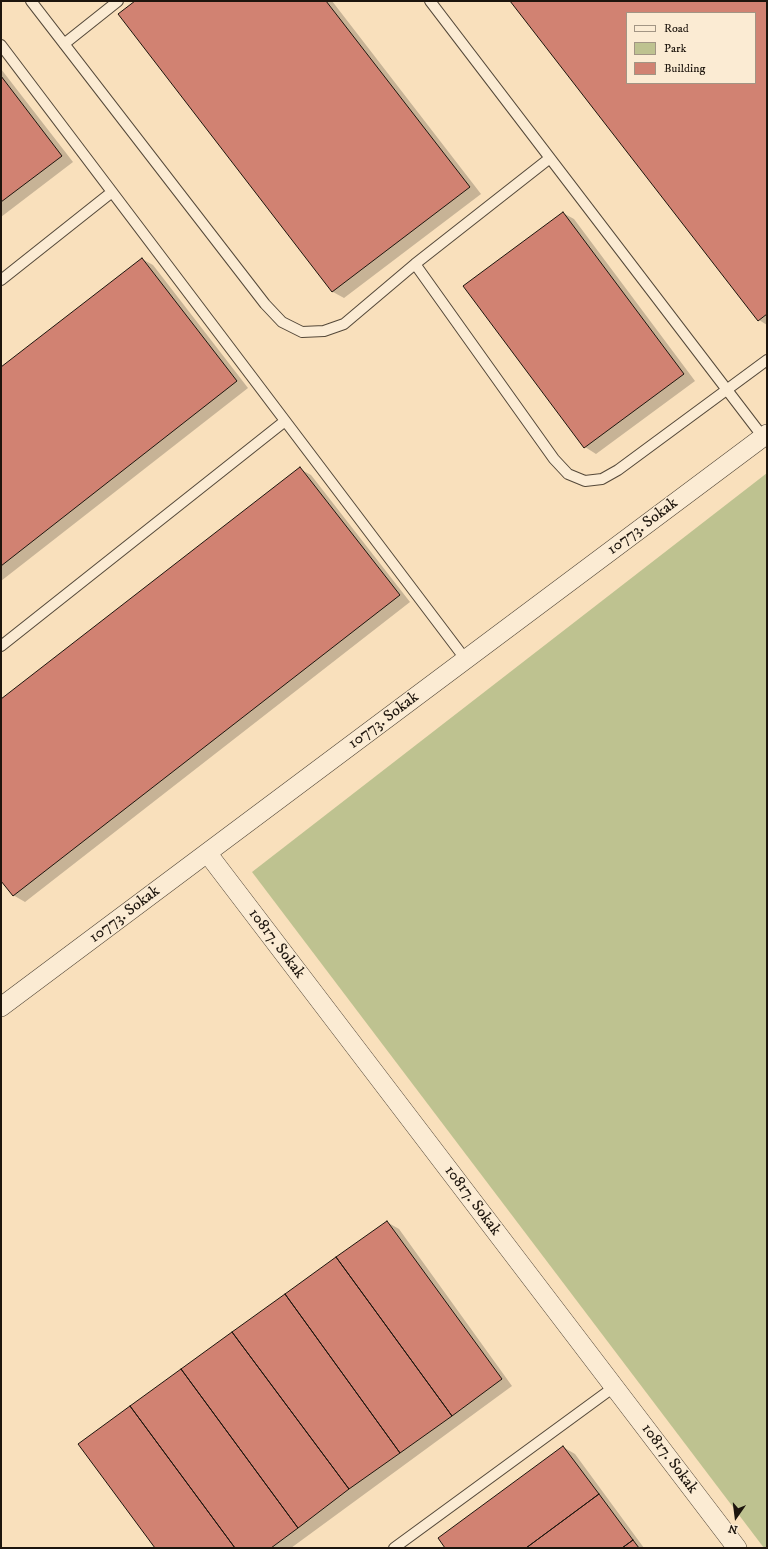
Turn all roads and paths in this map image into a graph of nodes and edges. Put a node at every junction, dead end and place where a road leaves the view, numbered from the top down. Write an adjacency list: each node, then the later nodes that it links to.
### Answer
1 (31, 1): 5 (lane)
2 (118, 1): 5 (lane)
3 (430, 1): 6 (lane)
4 (1, 44): 7 (lane)
5 (64, 44): 8 (lane)
6 (550, 158): 8 (lane); 11 (lane)
7 (112, 192): 9 (lane); 12 (lane)
8 (415, 264): 11 (lane)
9 (1, 280)
10 (767, 360): 11 (lane)
11 (727, 389): 13 (lane)
12 (285, 421): 14 (lane); 15 (lane)
13 (765, 436): 15 (street, 10773. Sokak)
14 (1, 646)
15 (466, 660): 16 (street, 10773. Sokak)
16 (208, 854): 17 (street, 10773. Sokak); 18 (street, 10817. Sokak)
17 (1, 1007)
18 (614, 1387): 19 (lane); 20 (street, 10817. Sokak)
19 (394, 1548)
20 (737, 1548)

